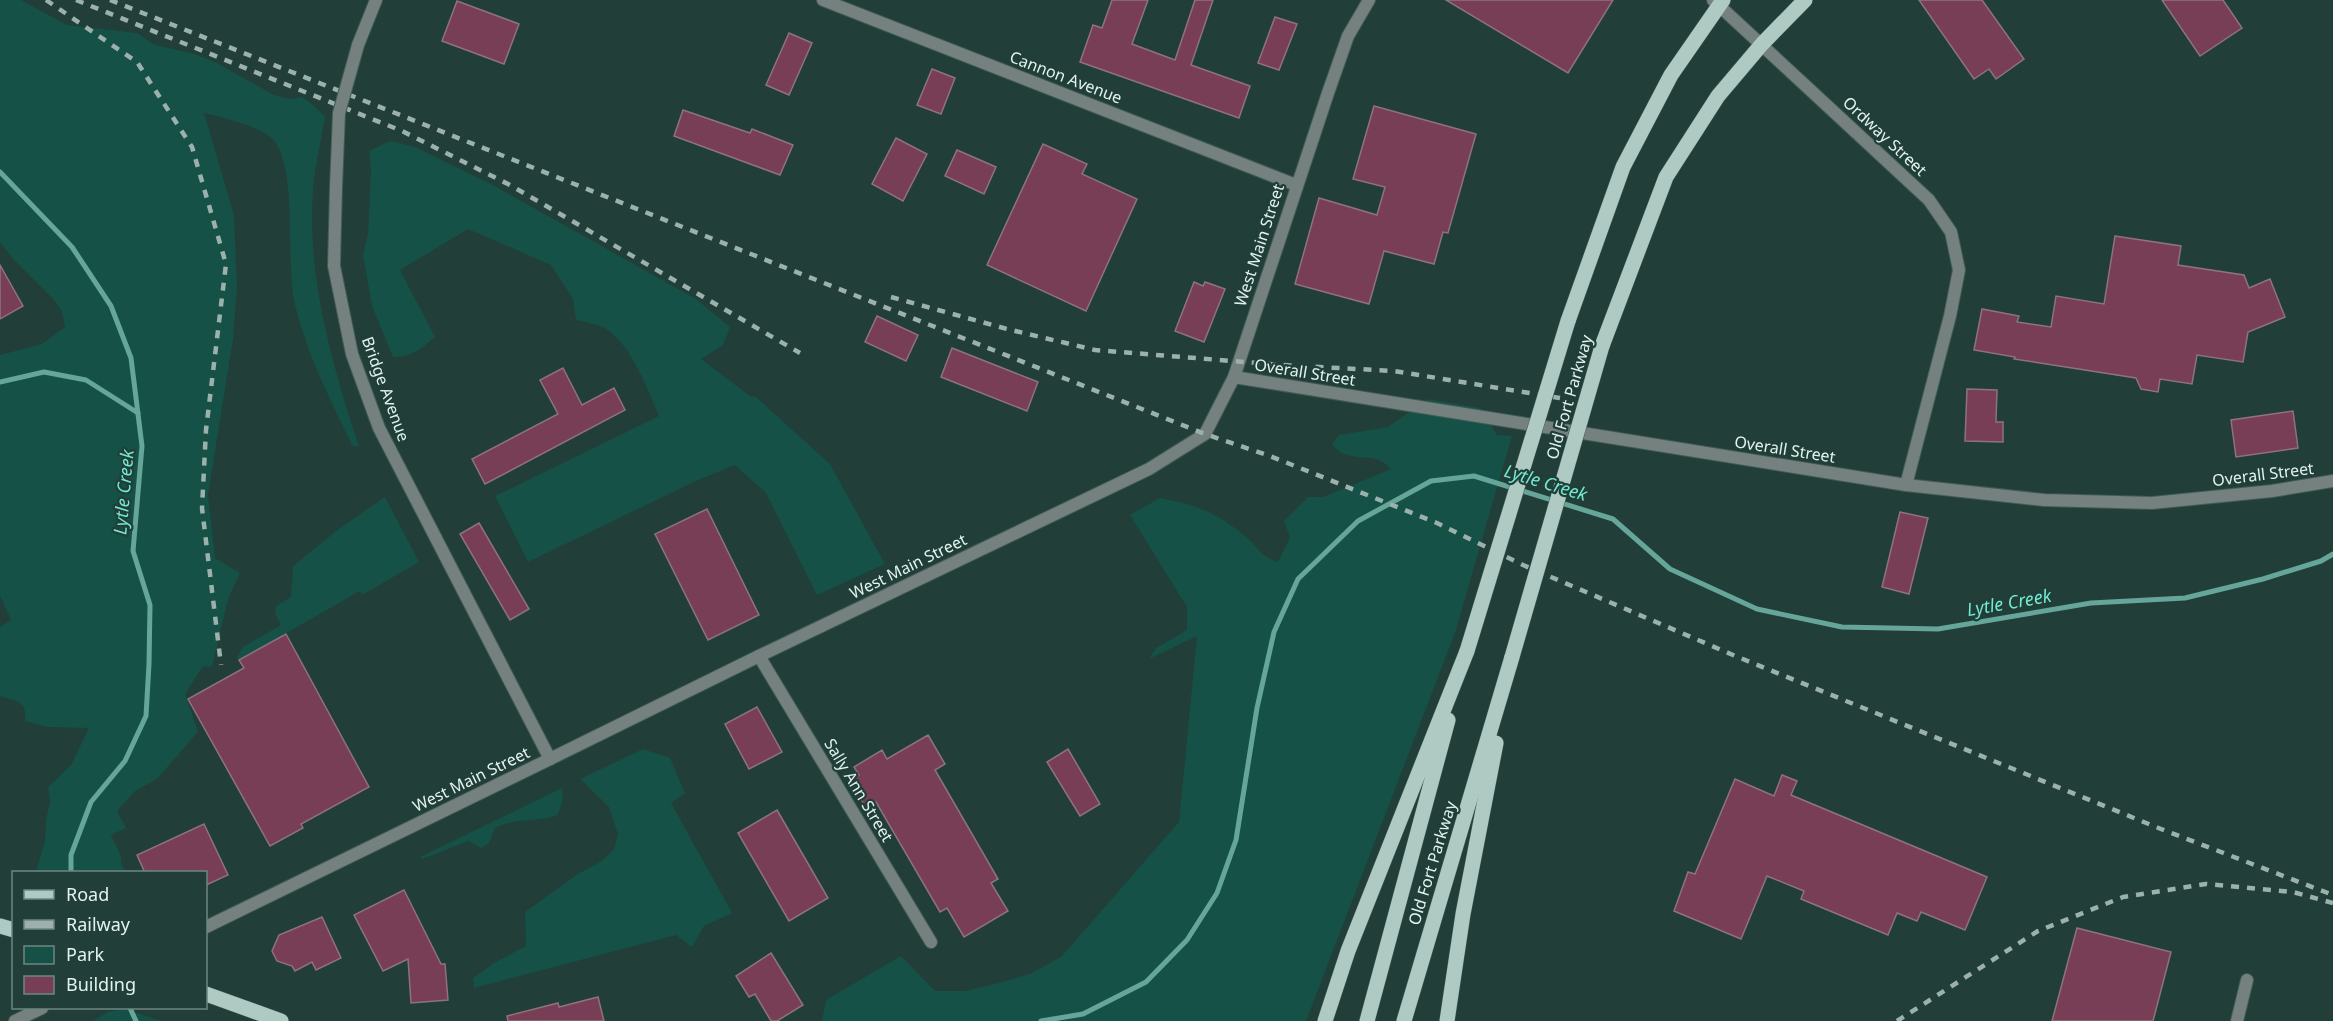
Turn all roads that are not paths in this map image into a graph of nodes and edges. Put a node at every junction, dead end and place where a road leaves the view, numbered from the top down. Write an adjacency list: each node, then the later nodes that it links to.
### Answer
1 (376, 0): 14 (street, Bridge Avenue, bridge)
2 (823, 0): 7 (street, Cannon Avenue)
3 (1369, 0): 7 (street, West Main Street)
4 (1805, 0): 6 (main road, Old Fort Parkway)
5 (1718, 2): 6 (street, Ordway Street); 11 (main road, Old Fort Parkway, bridge)
6 (1762, 44): 10 (street, Ordway Street); 13 (main road, Old Fort Parkway, bridge)
7 (1296, 185): 8 (street, West Main Street)
8 (1234, 377): 10 (street, Overall Street); 12 (street, West Main Street)
9 (2333, 481): 10 (street, Overall Street)
10 (1906, 485)
11 (1467, 651): 22 (main road); 23 (main road, Old Fort Parkway)
12 (759, 656): 14 (street, West Main Street); 16 (street, Sally Ann Street)
13 (1512, 657): 24 (main road, Old Fort Parkway); 25 (main road)
14 (550, 759): 15 (street, West Main Street)
15 (207, 927)
16 (931, 942)
17 (2247, 980): 26 (street)
18 (207, 994): 21 (main road)
19 (40, 1009): 20 (street)
20 (15, 1021)
21 (281, 1021)
22 (1325, 1021)
23 (1367, 1021)
24 (1404, 1021)
25 (1447, 1021)
26 (2236, 1021)

